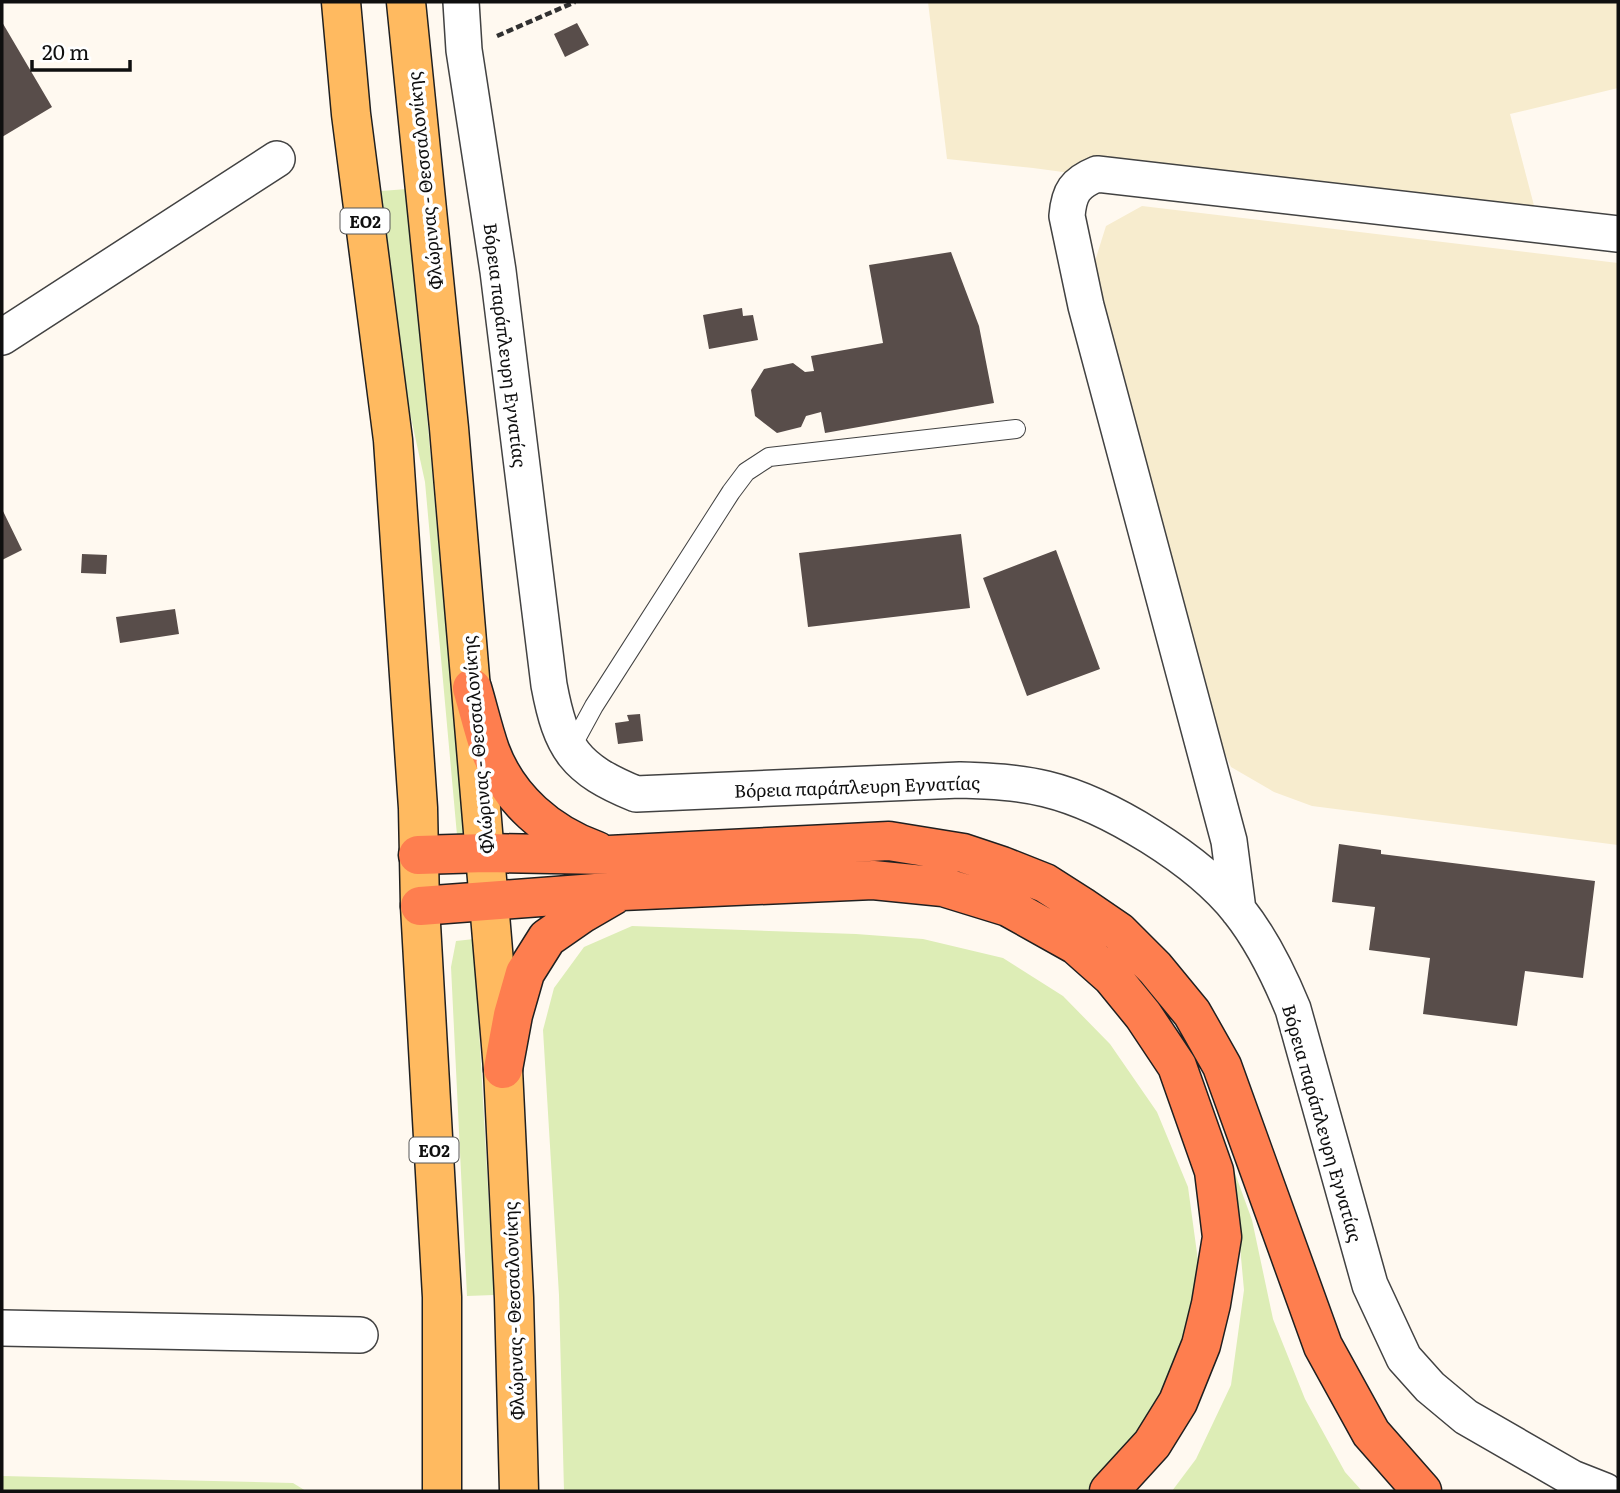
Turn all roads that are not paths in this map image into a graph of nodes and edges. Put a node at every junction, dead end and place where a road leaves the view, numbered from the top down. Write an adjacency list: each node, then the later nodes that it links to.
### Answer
1 (341, 2): 11 (main road, ΕΟ2)
2 (406, 2): 8 (main road, Φλώρινας - Θεσσαλονίκης)
3 (461, 2): 9 (street, Βόρεια παράπλευρη Εγνατίας)
4 (277, 159): 6 (street)
5 (1618, 234): 16 (street)
6 (2, 337)
7 (1016, 429): 9 (lane)
8 (472, 688): 10 (main road, Φλώρινας - Θεσσαλονίκης); 12 (highway)
9 (570, 750): 16 (street, Βόρεια παράπλευρη Εγνατίας)
10 (486, 853): 11 (highway); 12 (highway); 14 (main road, Φλώρινας - Θεσσαλονίκης)
11 (418, 855): 15 (main road, ΕΟ2)
12 (609, 855): 23 (highway)
13 (622, 891): 14 (highway); 17 (highway); 22 (highway)
14 (490, 901): 15 (highway); 17 (main road, Φλώρινας - Θεσσαλονίκης)
15 (420, 906): 20 (main road, ΕΟ2)
16 (1238, 910): 24 (street, Βόρεια παράπλευρη Εγνατίας)
17 (503, 1069): 21 (main road, Φλώρινας - Θεσσαλονίκης)
18 (2, 1328): 19 (street)
19 (360, 1335)
20 (443, 1491)
21 (519, 1491)
22 (1109, 1491)
23 (1422, 1491)
24 (1605, 1491)

